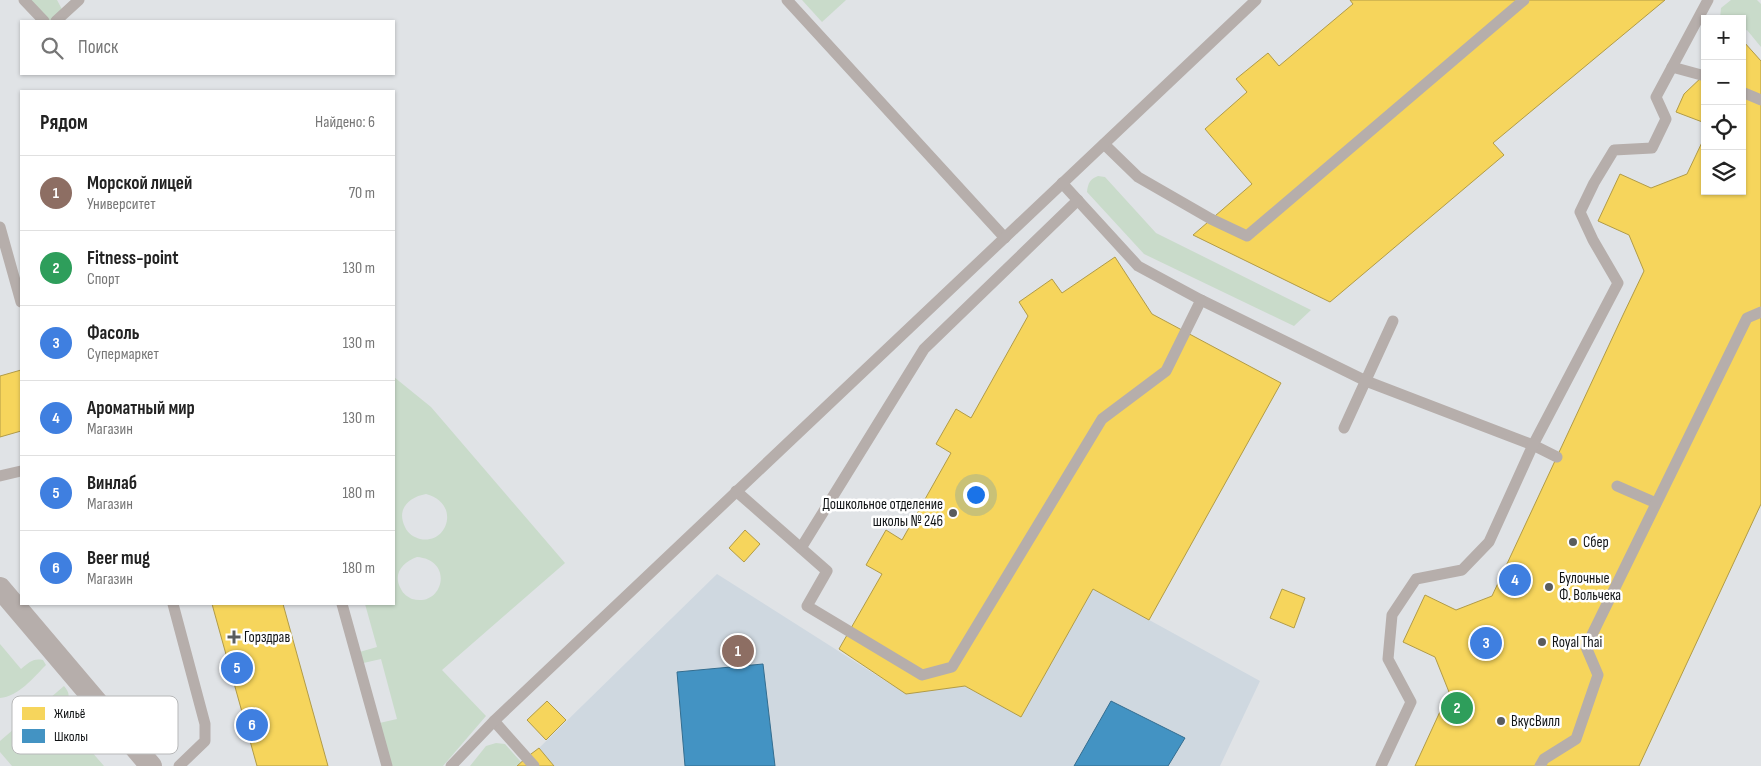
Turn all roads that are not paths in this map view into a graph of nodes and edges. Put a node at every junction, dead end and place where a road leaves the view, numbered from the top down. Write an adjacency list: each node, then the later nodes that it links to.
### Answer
1 (24, 0): 7 (lane)
2 (79, 0): 8 (lane)
3 (787, 0): 17 (lane)
4 (1256, 0): 13 (lane)
5 (1524, 0): 13 (lane)
6 (1708, 0): 9 (lane)
7 (43, 20)
8 (57, 20)
9 (1672, 67): 10 (lane); 24 (lane)
10 (1701, 75)
11 (1746, 94): 12 (lane)
12 (1761, 100)
13 (1104, 144): 14 (lane)
14 (1062, 183): 15 (lane); 17 (lane)
15 (1078, 200): 19 (lane); 31 (lane)
16 (0, 227): 18 (lane)
17 (1005, 238): 29 (lane)
18 (20, 298)
19 (1201, 300): 22 (lane); 31 (lane)
20 (1761, 312): 30 (lane)
21 (1393, 321): 22 (lane)
22 (1366, 381): 23 (lane); 24 (lane)
23 (1344, 428)
24 (1534, 445): 25 (lane); 43 (lane)
25 (1557, 457)
26 (20, 471): 27 (lane)
27 (0, 476)
28 (1617, 486): 30 (lane)
29 (736, 491): 31 (lane); 36 (lane)
30 (1656, 503): 44 (lane)
31 (801, 548)
32 (0, 588): 35 (street)
33 (173, 605): 39 (lane)
34 (342, 605): 40 (lane)
35 (92, 696)
36 (494, 721): 41 (lane); 42 (lane)
37 (141, 754): 38 (street)
38 (151, 766)
39 (179, 766)
40 (387, 766)
41 (451, 766)
42 (534, 766)
43 (1381, 766)
44 (1540, 766)

